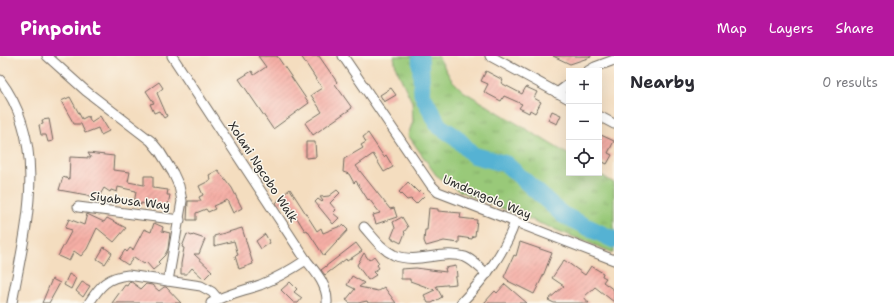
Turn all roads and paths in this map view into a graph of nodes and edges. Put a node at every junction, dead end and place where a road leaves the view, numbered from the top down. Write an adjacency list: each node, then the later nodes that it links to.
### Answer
1 (47, 56): 14 (street)
2 (172, 56): 17 (street, Xolani Ngcobo Walk)
3 (343, 56): 15 (street, Umdongolo Way)
4 (490, 56): 9 (street)
5 (614, 60): 6 (street)
6 (593, 68)
7 (0, 80): 22 (street)
8 (566, 86): 9 (street)
9 (557, 93): 10 (street)
10 (566, 98)
11 (602, 118): 12 (street)
12 (614, 124)
13 (78, 207): 14 (street, Siyabusa Way)
14 (180, 220): 20 (street)
15 (515, 222): 18 (street, Umdongolo Way); 19 (street)
16 (364, 227): 19 (street)
17 (306, 260): 21 (street); 24 (street, Xolani Ngcobo Walk)
18 (614, 260)
19 (487, 274): 25 (street)
20 (168, 281): 21 (street); 23 (street)
21 (214, 301)
22 (12, 303)
23 (89, 303)
24 (327, 303)
25 (461, 303)

